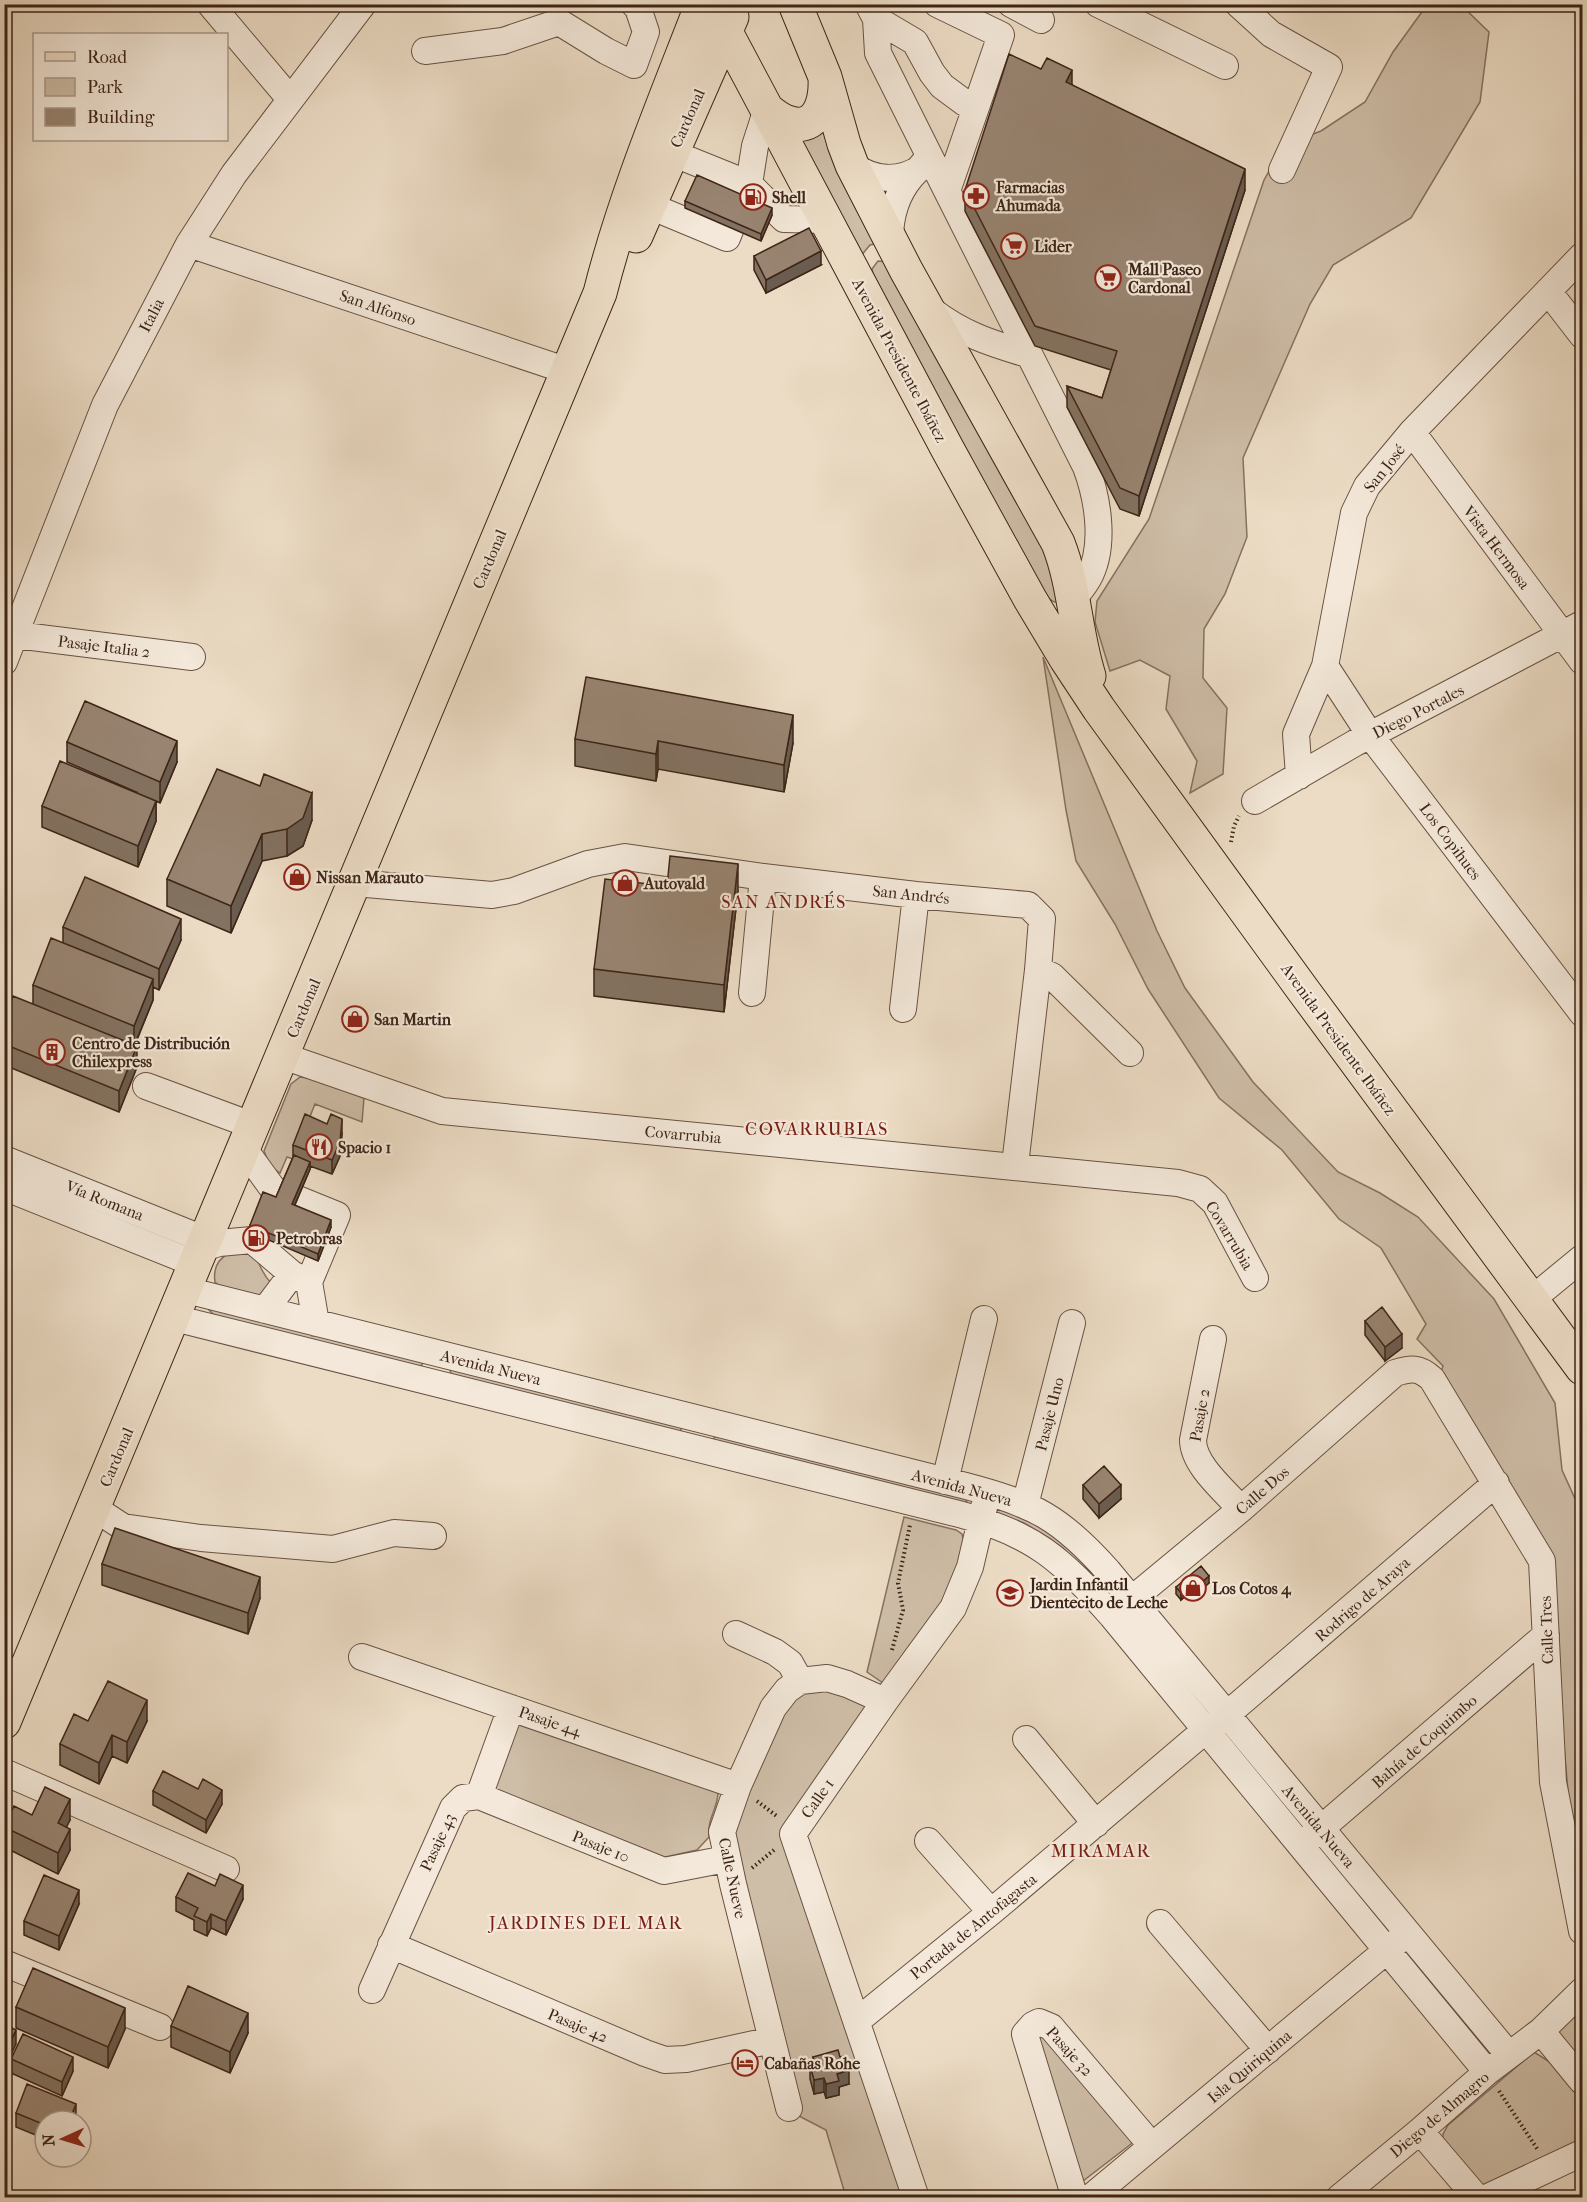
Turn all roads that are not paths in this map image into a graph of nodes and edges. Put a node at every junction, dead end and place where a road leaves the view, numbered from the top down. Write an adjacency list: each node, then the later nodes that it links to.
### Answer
1 (210, 4): 18 (street)
2 (363, 4): 18 (street, Italia)
3 (634, 4): 14 (street)
4 (682, 4): 15 (main road)
5 (702, 4): 15 (main road, Cardonal)
6 (795, 4): 17 (main road, Avenida Presidente Ibáñez)
7 (937, 4): 25 (street)
8 (1011, 4): 13 (street)
9 (1098, 4): 16 (street)
10 (1238, 4): 24 (street)
11 (872, 12): 19 (street); 22 (street)
12 (724, 14): 20 (main road, Avenida Presidente Ibáñez); 21 (main road, Cardonal)
13 (1041, 20)
14 (425, 51)
15 (680, 61): 36 (main road, Cardonal)
16 (1225, 66)
17 (825, 77): 20 (main road); 23 (main road, Avenida Presidente Ibáñez)
18 (290, 99): 31 (street, Italia)
19 (965, 103)
20 (767, 109): 26 (street); 28 (main road, Avenida Presidente Ibáñez)
21 (672, 153): 26 (street); 27 (main road, Cardonal)
22 (926, 161): 23 (street); 25 (street); 30 (street)
23 (852, 165): 30 (main road, Avenida Presidente Ibáñez)
24 (1282, 170)
25 (947, 191): 39 (street)
26 (745, 193): 28 (street)
27 (650, 206): 29 (street); 36 (main road, Cardonal)
28 (825, 220): 34 (main road, Avenida Presidente Ibáñez)
29 (731, 228)
30 (890, 239): 33 (main road, Avenida Presidente Ibáñez)
31 (189, 244): 40 (street, San Alfonso); 47 (street, Italia)
32 (1582, 256): 35 (street, San José)
33 (906, 270): 34 (main road); 37 (main road, Avenida Presidente Ibáñez)
34 (861, 288): 44 (main road, Avenida Presidente Ibáñez)
35 (1548, 291): 38 (street); 41 (street, San José)
36 (600, 293): 40 (main road, Cardonal)
37 (926, 305): 39 (street); 43 (main road, Avenida Presidente Ibáñez)
38 (1582, 334)
39 (1028, 354): 42 (street)
40 (568, 371): 57 (main road, Cardonal)
41 (1412, 432): 46 (street, Vista Hermosa); 51 (street, San José)
42 (1096, 509): 43 (street); 45 (street)
43 (1059, 543): 45 (main road, Avenida Presidente Ibáñez)
44 (1030, 598): 45 (main road); 52 (main road, Avenida Presidente Ibáñez)
45 (1074, 598): 52 (main road, Avenida Presidente Ibáñez)
46 (1573, 630): 49 (street, Vista Hermosa); 53 (street, Diego Portales)
47 (16, 635): 48 (street, Pasaje Italia 2); 50 (street, Italia)
48 (192, 657)
49 (1582, 661)
50 (4, 662)
51 (1325, 666): 53 (street, Los Copihues); 54 (street, San José)
52 (1099, 709): 75 (main road, Avenida Presidente Ibáñez)
53 (1370, 735): 54 (street, Diego Portales); 62 (street, Los Copihues)
54 (1299, 776): 55 (street, Diego Portales)
55 (1255, 801)
56 (763, 877): 57 (street, San Andrés); 58 (street, San Andrés); 60 (street)
57 (355, 883): 64 (main road, Cardonal)
58 (916, 895): 59 (street, San Andrés); 61 (street)
59 (1038, 969): 63 (street); 68 (street, San Andrés)
60 (752, 993)
61 (903, 1009)
62 (1582, 1013)
63 (1130, 1053)
64 (283, 1056): 66 (main road, Cardonal); 68 (street, Covarrubia)
65 (146, 1086): 66 (street)
66 (249, 1138): 70 (street); 72 (main road, Cardonal)
67 (4, 1160): 72 (street, Vía Romana)
68 (1015, 1165): 74 (street, Covarrubia)
69 (4, 1188): 72 (street, Vía Romana)
70 (263, 1214): 72 (street); 73 (street); 73 (street)
71 (1582, 1258): 75 (street)
72 (193, 1272): 76 (street, Avenida Nueva); 84 (street, Avenida Nueva); 91 (main road, Cardonal)
73 (301, 1278): 76 (street); 78 (street)
74 (1255, 1278)
75 (1531, 1300): 83 (main road, Avenida Presidente Ibáñez)
76 (265, 1310): 78 (street, Avenida Nueva)
77 (984, 1319): 87 (street)
78 (316, 1323): 81 (street, Avenida Nueva)
79 (1072, 1323): 90 (street, Pasaje Uno)
80 (1213, 1340): 92 (street, Pasaje 2)
81 (440, 1354): 84 (street); 85 (street, Avenida Nueva)
82 (1413, 1367): 88 (street, Calle Tres); 92 (street, Calle Dos)
83 (1582, 1368)
84 (432, 1382): 86 (street, Avenida Nueva)
85 (702, 1420): 86 (street); 87 (street, Avenida Nueva)
86 (696, 1448): 93 (street, Avenida Nueva)
87 (945, 1481): 89 (street, Avenida Nueva)
88 (1496, 1483): 98 (street, Calle Tres); 104 (street, Rodrigo de Araya)
89 (988, 1492): 90 (street, Avenida Nueva); 93 (street, Calle 1)
90 (1025, 1505): 95 (street, Avenida Nueva)
91 (94, 1508): 94 (street); 100 (main road, Cardonal)
92 (1241, 1509): 95 (street, Calle Dos)
93 (981, 1520): 96 (street, Avenida Nueva); 102 (street, Calle 1)
94 (433, 1536)
95 (1132, 1599): 96 (street, Calle Dos); 104 (street, Avenida Nueva)
96 (1112, 1616): 106 (street, Avenida Nueva)
97 (736, 1634): 101 (street)
98 (1546, 1635): 112 (street, Bahía de Coquimbo); 119 (street, Calle Tres)
99 (362, 1656): 103 (street, Pasaje 44)
100 (14, 1673): 105 (main road, Cardonal)
101 (800, 1681): 102 (street); 109 (street, Calle Nueve)
102 (885, 1701): 126 (street, Calle 1)
103 (512, 1708): 109 (street, Pasaje 44); 110 (street)
104 (1227, 1714): 106 (street, Portada de Antofagasta); 112 (street, Avenida Nueva)
105 (4, 1722)
106 (1206, 1730): 111 (street, Portada de Antofagasta); 114 (street, Avenida Nueva)
107 (1026, 1739): 111 (street)
108 (4, 1772): 116 (street)
109 (738, 1786): 115 (street, Calle Nueve)
110 (479, 1796): 115 (street, Pasaje 10); 121 (street, Pasaje 43)
111 (1096, 1824): 117 (street, Portada de Antofagasta)
112 (1322, 1829): 114 (street, Bahía de Coquimbo); 120 (street, Avenida Nueva)
113 (928, 1841): 117 (street)
114 (1300, 1845): 122 (street, Avenida Nueva)
115 (726, 1858): 129 (street, Calle Nueve)
116 (226, 1869)
117 (991, 1912): 126 (street, Portada de Antofagasta)
118 (1160, 1923): 130 (street)
119 (1582, 1931)
120 (1408, 1933): 122 (street, Isla Quiriquina); 131 (street, Avenida Nueva)
121 (391, 1945): 124 (street, Pasaje 43); 129 (street, Pasaje 42)
122 (1386, 1950): 130 (street, Isla Quiriquina); 132 (street, Avenida Nueva)
123 (4, 1963): 127 (street)
124 (372, 1990)
125 (1582, 1991): 128 (street)
126 (857, 2021): 138 (street, Calle 1)
127 (160, 2027)
128 (1541, 2031): 131 (street, Diego de Almagro); 133 (street)
129 (772, 2040): 134 (street, Calle Nueve)
130 (1268, 2050): 136 (street, Isla Quiriquina)
131 (1509, 2055): 132 (street, Diego de Almagro)
132 (1487, 2072): 135 (street, Diego de Almagro)
133 (1582, 2081)
134 (789, 2108)
135 (1420, 2131): 141 (street, Diego de Almagro); 142 (street)
136 (1152, 2146): 139 (street, Pasaje 32); 140 (street, Isla Quiriquina)
137 (1582, 2153): 143 (street)
138 (916, 2198)
139 (1076, 2198)
140 (1090, 2198)
141 (1339, 2198)
142 (1477, 2198)
143 (1486, 2198)

